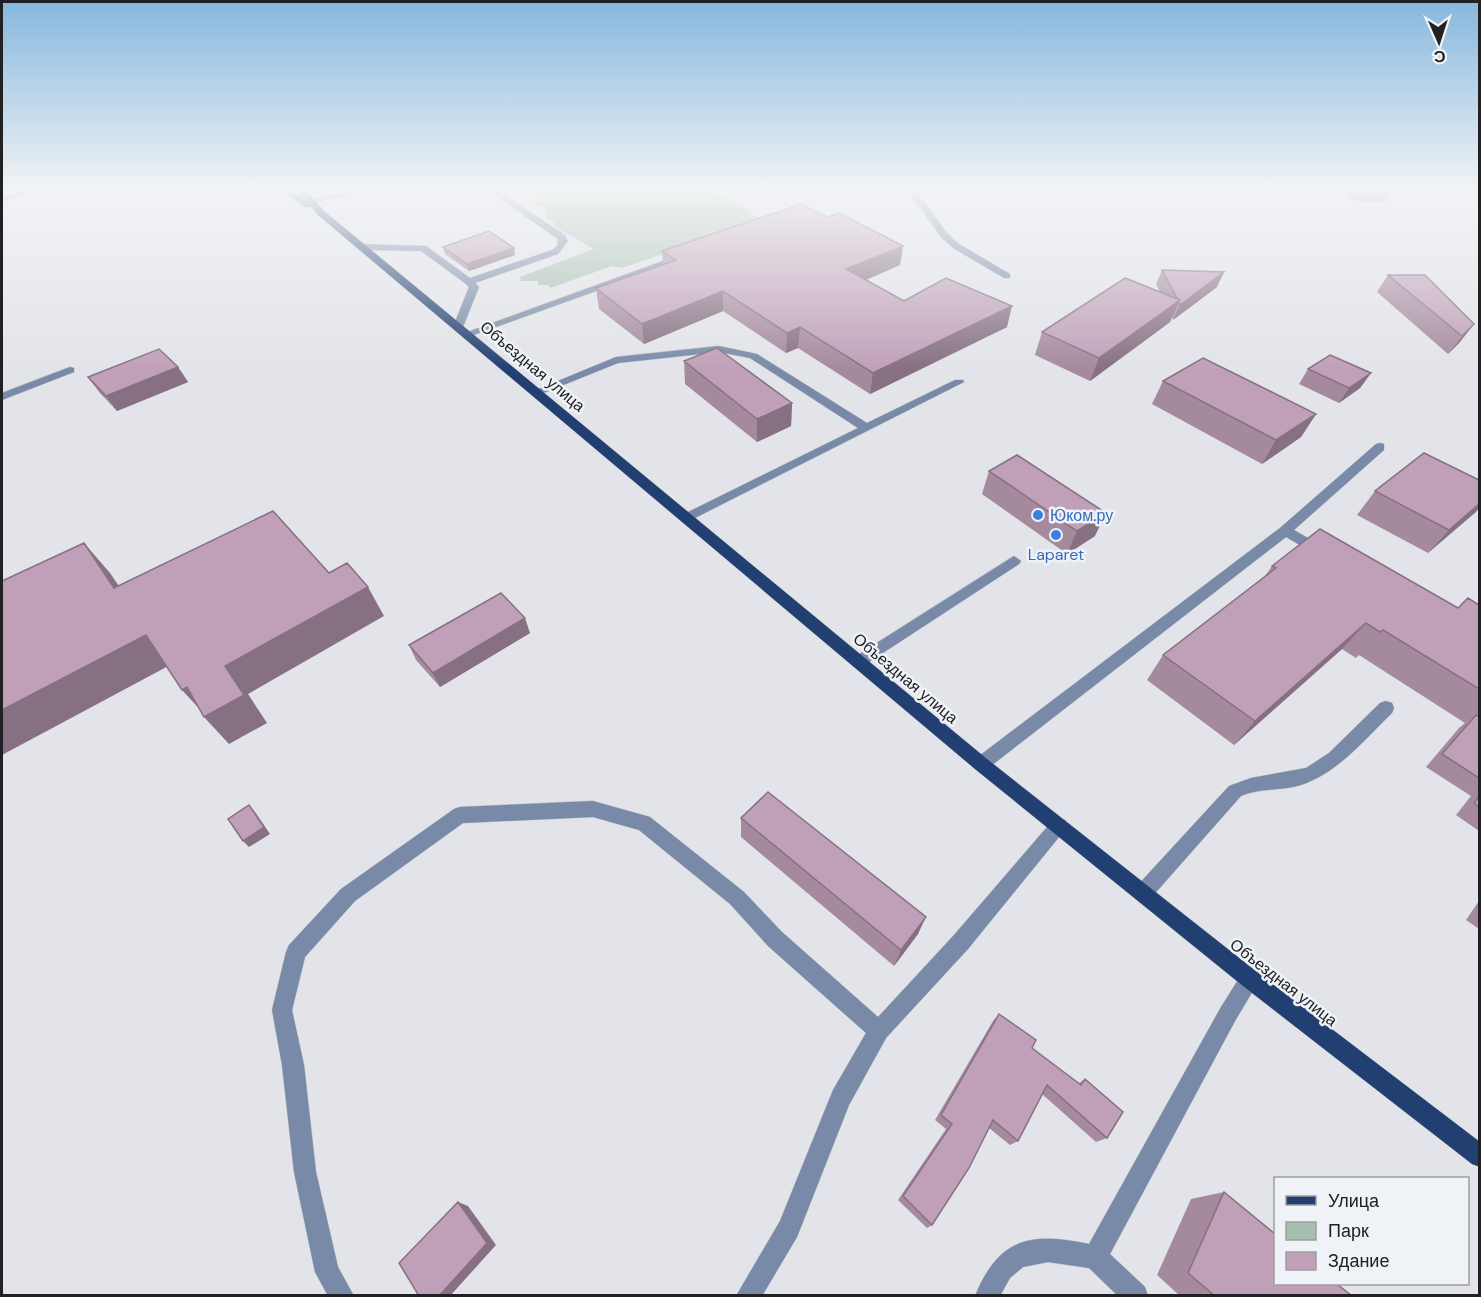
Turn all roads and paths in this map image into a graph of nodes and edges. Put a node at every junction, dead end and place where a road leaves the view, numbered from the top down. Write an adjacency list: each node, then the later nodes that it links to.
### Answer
1 (364, 249): 8 (main road, Объездная улица)
2 (424, 249): 7 (street)
3 (559, 249): 7 (street)
4 (960, 249): 6 (street)
5 (690, 254): 8 (street)
6 (1007, 276)
7 (470, 282): 8 (street)
8 (463, 330): 11 (main road, Объездная улица)
9 (70, 370): 12 (street)
10 (959, 382): 13 (street)
11 (537, 392): 13 (street); 15 (main road, Объездная улица)
12 (2, 397)
13 (867, 428): 15 (street)
14 (1380, 447): 16 (street)
15 (687, 518): 19 (main road, Объездная улица)
16 (1285, 531): 17 (street); 21 (street)
17 (1337, 560)
18 (1014, 561): 19 (street)
19 (858, 662): 21 (main road, Объездная улица)
20 (1386, 708): 23 (street)
21 (981, 764): 22 (main road, Объездная улица)
22 (1059, 826): 23 (main road, Объездная улица); 25 (street)
23 (1143, 892): 24 (main road, Объездная улица)
24 (1250, 979): 26 (main road, Объездная улица); 27 (street)
25 (879, 1031): 28 (street); 29 (street)
26 (1479, 1156)
27 (1095, 1257): 30 (street); 31 (street)
28 (342, 1296)
29 (748, 1296)
30 (987, 1296)
31 (1136, 1296)

